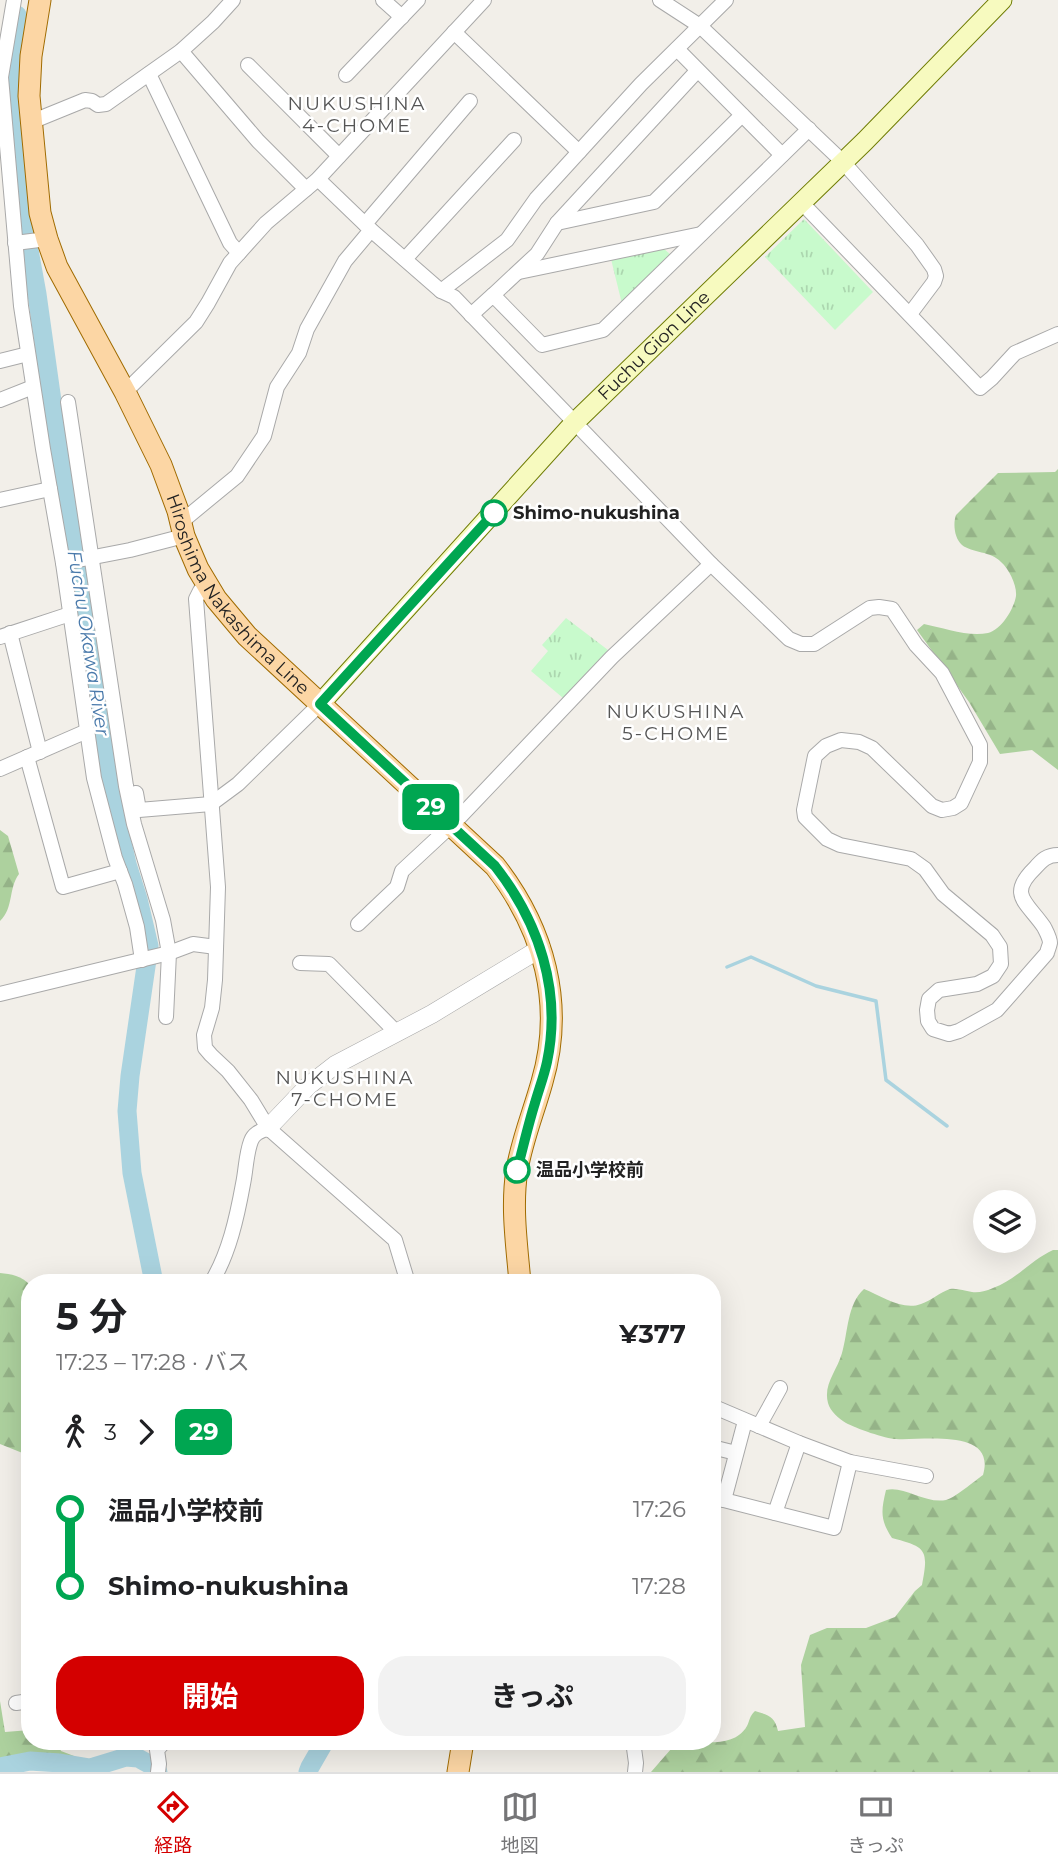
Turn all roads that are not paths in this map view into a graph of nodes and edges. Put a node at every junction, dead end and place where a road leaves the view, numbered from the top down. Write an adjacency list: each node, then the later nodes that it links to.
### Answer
1 (14, 0): 31 (street)
2 (40, 0): 21 (main road, Hiroshima Nakashima Line)
3 (233, 0): 14 (street)
4 (383, 0): 10 (street)
5 (418, 0): 10 (street)
6 (484, 0): 12 (street)
7 (660, 0): 11 (street)
8 (726, 0): 11 (street)
9 (1002, 0): 27 (main road, Fuchu Gion Line)
10 (402, 17): 18 (street)
11 (700, 26): 13 (street); 22 (street)
12 (454, 32): 24 (street); 26 (street)
13 (677, 49): 16 (street); 24 (street)
14 (181, 51): 17 (street); 28 (street)
15 (248, 65): 26 (street)
16 (698, 71): 20 (street); 30 (street)
17 (149, 74): 21 (street); 36 (street)
18 (345, 75)
19 (470, 102): 32 (street)
20 (742, 115): 25 (street); 30 (street)
21 (31, 122): 34 (main road, Hiroshima Nakashima Line)
22 (809, 129): 25 (street); 27 (street)
23 (514, 140): 37 (street)
24 (579, 152): 39 (street)
25 (782, 155): 33 (street)
26 (339, 156): 28 (street)
27 (844, 162): 29 (main road, Fuchu Gion Line); 41 (street)
28 (312, 184): 32 (street); 36 (street)
29 (802, 203): 41 (street); 50 (main road, Fuchu Gion Line)
30 (556, 223): 38 (street)
31 (6, 225): 35 (street)
32 (368, 227): 37 (street); 53 (street)
33 (702, 233): 38 (street); 40 (street)
34 (47, 239): 35 (street); 47 (main road, Hiroshima Nakashima Line)
35 (15, 243): 44 (street)
36 (239, 253): 47 (street)
37 (405, 259): 39 (street)
38 (516, 273): 40 (street)
39 (441, 291): 42 (street)
40 (493, 295): 42 (street)
41 (910, 314): 43 (street)
42 (471, 316): 50 (street)
43 (1058, 334)
44 (28, 354): 45 (street); 46 (street)
45 (0, 361)
46 (33, 387): 48 (street); 51 (street)
47 (125, 391): 53 (main road, Hiroshima Nakashima Line)
48 (0, 400)
49 (68, 401): 54 (street)
50 (575, 423): 56 (street); 60 (main road, Fuchu Gion Line)
51 (50, 489): 52 (street); 55 (street)
52 (0, 500)
53 (182, 527): 54 (street); 57 (main road, Hiroshima Nakashima Line)
54 (92, 557): 55 (street); 63 (street)
55 (63, 563): 58 (street)
56 (711, 564): 66 (street); 67 (street)
57 (206, 584): 60 (main road, Hiroshima Nakashima Line); 65 (street)
58 (70, 614): 59 (street); 61 (street)
59 (5, 635): 62 (street)
60 (320, 704): 65 (street); 66 (main road, Hiroshima Nakashima Line)
61 (87, 731): 62 (street); 68 (street)
62 (34, 754): 64 (street); 68 (street)
63 (122, 764): 65 (street); 72 (street)
64 (0, 769)
65 (211, 804): 70 (street)
66 (451, 826): 69 (street); 71 (main road, Hiroshima Nakashima Line)
67 (1058, 855)
68 (120, 872): 73 (street)
69 (358, 924)
70 (216, 947): 72 (street); 78 (street)
71 (541, 948): 77 (street); 81 (main road, Hiroshima Nakashima Line)
72 (169, 953): 73 (street); 76 (street)
73 (142, 960): 75 (street)
74 (300, 963): 77 (street)
75 (0, 994)
76 (166, 1017)
77 (396, 1032): 78 (street)
78 (268, 1128): 79 (street); 80 (street)
79 (216, 1274)
80 (405, 1274)
81 (519, 1274)
82 (780, 1388): 84 (street)
83 (721, 1410): 84 (street)
84 (752, 1423): 85 (street); 87 (street)
85 (799, 1443): 88 (street); 92 (street)
86 (721, 1449): 87 (street)
87 (736, 1453): 90 (street)
88 (850, 1462): 89 (street); 92 (street)
89 (926, 1476)
90 (721, 1491)
91 (721, 1500): 92 (street)
92 (775, 1513)
93 (156, 1750): 96 (street)
94 (462, 1750): 97 (main road)
95 (634, 1750): 98 (street)
96 (158, 1768)
97 (458, 1772)
98 (635, 1772)

